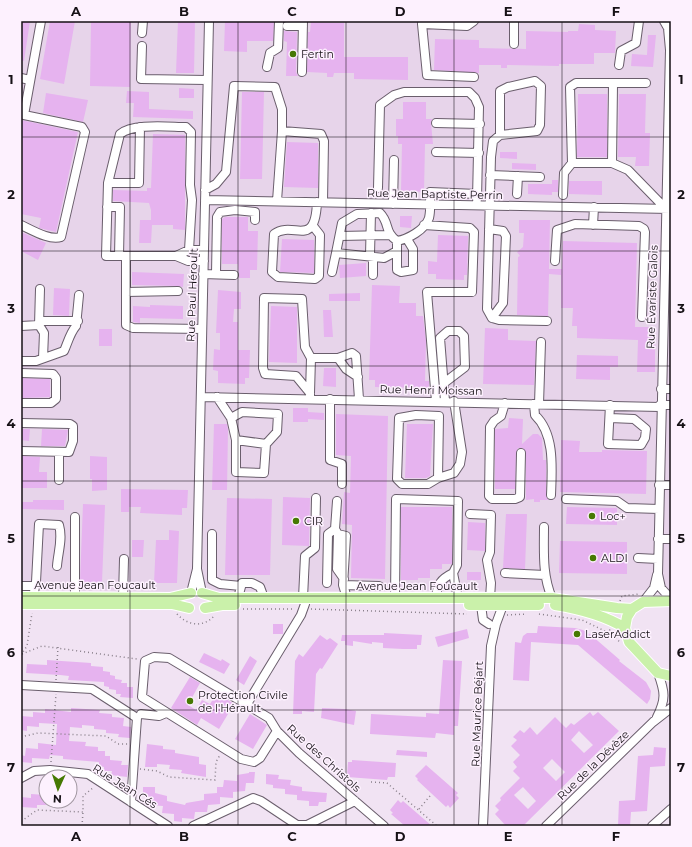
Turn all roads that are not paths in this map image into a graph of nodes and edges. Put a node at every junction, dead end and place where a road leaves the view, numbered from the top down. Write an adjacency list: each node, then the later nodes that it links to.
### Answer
1 (41, 21): 21 (street)
2 (143, 21): 12 (street)
3 (209, 21): 22 (street, Rue Paul Héroult)
4 (279, 21): 17 (street)
5 (474, 21): 9 (street)
6 (514, 21): 13 (street)
7 (639, 21): 16 (street)
8 (665, 21): 15 (street, Rue Évariste Galois)
9 (422, 22): 19 (street)
10 (303, 24): 11 (street); 18 (street)
11 (287, 26)
12 (142, 33)
13 (514, 44)
14 (142, 46): 22 (street)
15 (670, 63): 25 (street, Rue Évariste Galois)
16 (619, 65)
17 (267, 67)
18 (302, 72)
19 (474, 77)
20 (21, 78): 21 (street)
21 (30, 80): 26 (street)
22 (207, 80): 42 (street, Rue Paul Héroult)
23 (646, 83): 24 (street)
24 (613, 85): 35 (street); 36 (street)
25 (670, 106): 55 (street, Rue Évariste Galois)
26 (22, 114): 58 (street)
27 (436, 123): 28 (street)
28 (480, 124): 33 (street); 41 (street)
29 (140, 127): 40 (street); 40 (street); 68 (street)
30 (282, 131): 42 (street); 47 (street); 48 (street)
31 (500, 135): 31 (street); 37 (street)
32 (436, 152): 33 (street)
33 (479, 153): 43 (street)
34 (394, 160): 49 (street)
35 (572, 163): 36 (street); 45 (street)
36 (612, 163): 55 (street)
37 (490, 175): 38 (street); 53 (street)
38 (518, 176): 39 (street); 44 (street)
39 (540, 177)
40 (108, 183): 51 (street)
41 (378, 188)
42 (205, 190): 46 (street, Rue Paul Héroult)
43 (477, 194): 50 (street); 52 (street)
44 (518, 194)
45 (563, 195)
46 (205, 200): 47 (street, Rue Jean Baptiste Perrin); 69 (street, Rue Paul Héroult)
47 (277, 201): 48 (street, Rue Jean Baptiste Perrin)
48 (320, 202): 49 (street, Rue Jean Baptiste Perrin); 61 (street)
49 (393, 204): 50 (street, Rue Jean Baptiste Perrin)
50 (430, 204): 52 (street, Rue Jean Baptiste Perrin); 59 (street)
51 (107, 206): 72 (street); 72 (street)
52 (477, 206): 53 (street, Rue Jean Baptiste Perrin)
53 (489, 206): 54 (street, Rue Jean Baptiste Perrin); 62 (street)
54 (594, 207): 55 (street, Rue Jean Baptiste Perrin); 60 (street)
55 (668, 209): 80 (street, Rue Évariste Galois)
56 (371, 213): 63 (street); 64 (street); 65 (street)
57 (255, 220): 79 (street)
58 (21, 225)
59 (424, 225): 66 (street); 111 (street)
60 (593, 225): 76 (street); 88 (street)
61 (313, 226): 61 (street)
62 (489, 228): 89 (street); 89 (street)
63 (340, 236): 64 (street); 71 (street)
64 (370, 236): 65 (street); 74 (street)
65 (389, 236): 67 (street)
66 (407, 239): 67 (street); 70 (street)
67 (397, 241): 70 (street)
68 (189, 250): 69 (street); 73 (street)
69 (204, 250): 75 (street, Rue Paul Héroult)
70 (397, 251): 74 (street)
71 (336, 253): 74 (street); 77 (street)
72 (122, 256): 73 (street); 84 (street)
73 (176, 256): 75 (street)
74 (372, 256): 82 (street)
75 (204, 261): 78 (street, Rue Paul Héroult)
76 (555, 261)
77 (332, 272)
78 (203, 274): 79 (street); 94 (street, Rue Paul Héroult)
79 (216, 274): 81 (street)
80 (667, 274): 87 (street, Rue Évariste Galois)
81 (234, 275)
82 (373, 275)
83 (40, 289): 92 (street)
84 (126, 292): 85 (street); 94 (street)
85 (178, 292)
86 (79, 296): 90 (street)
87 (667, 299): 103 (street, Rue Évariste Galois)
88 (642, 317)
89 (492, 318): 91 (street)
90 (78, 321): 92 (street); 96 (street)
91 (547, 322)
92 (39, 323): 93 (street); 96 (street)
93 (21, 326)
94 (202, 329): 106 (street, Rue Paul Héroult)
95 (541, 342): 115 (street)
96 (43, 358): 99 (street)
97 (311, 358): 98 (street); 105 (street); 105 (street)
98 (338, 358): 101 (street); 101 (street)
99 (21, 361)
100 (21, 373): 113 (street)
101 (358, 377): 109 (street)
102 (444, 382): 102 (street); 112 (street)
103 (661, 389): 104 (street); 118 (street, Rue Évariste Galois)
104 (671, 389)
105 (310, 396): 107 (street, Rue Henri Moissan); 108 (street, Rue Henri Moissan)
106 (201, 397): 107 (street, Rue Henri Moissan); 149 (street, Rue Paul Héroult)
107 (217, 397): 120 (street)
108 (330, 399): 109 (street, Rue Henri Moissan); 130 (street)
109 (359, 399): 110 (street, Rue Henri Moissan)
110 (417, 401): 111 (street, Rue Henri Moissan); 119 (street)
111 (436, 401): 112 (street, Rue Henri Moissan)
112 (449, 401): 114 (street, Rue Henri Moissan); 128 (street)
113 (21, 402)
114 (505, 403): 115 (street, Rue Henri Moissan); 127 (street)
115 (536, 404): 116 (street, Rue Henri Moissan); 133 (street)
116 (610, 405): 118 (street, Rue Henri Moissan); 121 (street)
117 (671, 405): 118 (street, Rue Henri Moissan)
118 (660, 406): 131 (street, Rue Évariste Galois)
119 (416, 415): 128 (street); 128 (street)
120 (231, 418): 123 (street); 124 (street)
121 (610, 418): 121 (street)
122 (21, 423): 126 (street)
123 (236, 440): 124 (street); 124 (street)
124 (266, 444)
125 (21, 450): 126 (street)
126 (59, 452): 129 (street)
127 (521, 453)
128 (438, 478)
129 (59, 480)
130 (342, 484)
131 (659, 485): 132 (street); 137 (street, Rue Évariste Galois)
132 (671, 485)
133 (551, 494)
134 (316, 498): 177 (street)
135 (566, 499): 137 (street)
136 (337, 501): 141 (street)
137 (659, 509): 143 (street, Rue Évariste Galois)
138 (470, 514): 171 (street)
139 (76, 517): 163 (street)
140 (544, 527): 152 (street)
141 (337, 531): 154 (street); 155 (street)
142 (212, 534): 158 (street)
143 (658, 538): 144 (street); 147 (street, Rue Évariste Galois)
144 (671, 540)
145 (638, 558): 147 (street)
146 (124, 559): 164 (street)
147 (658, 559): 153 (street, Rue Évariste Galois)
148 (58, 566): 157 (street)
149 (197, 569): 160 (street, Rue Paul Héroult); 161 (street, Rue Paul Héroult)
150 (453, 573): 168 (street); 169 (street); 170 (street)
151 (505, 573): 152 (street)
152 (545, 574): 172 (street)
153 (658, 574): 173 (street, Rue Évariste Galois); 175 (street, Rue Évariste Galois)
154 (344, 582): 159 (street); 167 (street)
155 (327, 584)
156 (21, 586): 157 (street)
157 (35, 586): 174 (street)
158 (241, 586): 165 (street); 166 (street)
159 (379, 586)
160 (191, 593): 161 (main road); 164 (main road, Avenue Jean Foucault); 179 (main road)
161 (202, 593): 165 (main road, Avenue Jean Foucault); 180 (main road)
162 (21, 597): 174 (main road, Avenue Jean Foucault)
163 (74, 597): 164 (main road, Avenue Jean Foucault); 174 (main road, Avenue Jean Foucault)
164 (123, 597)
165 (238, 598): 166 (main road, Avenue Jean Foucault)
166 (264, 598): 177 (main road, Avenue Jean Foucault)
167 (346, 598): 168 (main road, Avenue Jean Foucault); 177 (main road, Avenue Jean Foucault)
168 (394, 598): 169 (main road, Avenue Jean Foucault)
169 (436, 598): 170 (main road, Avenue Jean Foucault)
170 (458, 598): 171 (main road, Avenue Jean Foucault)
171 (490, 598): 172 (main road, Avenue Jean Foucault)
172 (552, 598): 181 (main road, Avenue Jean Foucault)
173 (671, 600): 175 (main road)
174 (33, 601): 176 (main road, Avenue Jean Foucault); 179 (main road, Avenue Jean Foucault)
175 (643, 602): 181 (main road)
176 (21, 604)
177 (304, 604): 178 (main road, Avenue Jean Foucault); 180 (main road, Avenue Jean Foucault); 189 (street)
178 (481, 605): 182 (main road, Avenue Jean Foucault); 183 (street)
179 (189, 608): 180 (main road)
180 (205, 608)
181 (632, 609): 184 (main road)
182 (501, 610): 184 (main road, Avenue Jean Foucault); 202 (street, Rue Maurice Béjart)
183 (489, 624)
184 (625, 628): 185 (main road)
185 (658, 673): 186 (main road); 193 (street, Rue de la Dévèze)
186 (671, 676)
187 (21, 685): 192 (street)
188 (142, 697): 189 (street, Rue des Christols); 191 (street); 192 (street)
189 (247, 704): 194 (street, Rue des Christols)
190 (671, 708): 193 (street, Rue de la Dévèze)
191 (166, 713): 192 (street); 194 (street)
192 (139, 716): 196 (street)
193 (656, 720): 203 (street, Rue de la Dévèze)
194 (277, 731): 197 (street, Rue des Christols)
195 (21, 778): 196 (street, Rue Jean Cés)
196 (131, 802): 199 (street, Rue Jean Cés)
197 (355, 802): 200 (street); 201 (street, Rue des Christols)
198 (671, 809): 204 (street)
199 (168, 826)
200 (193, 826)
201 (384, 826)
202 (483, 826)
203 (546, 826)
204 (652, 826)

